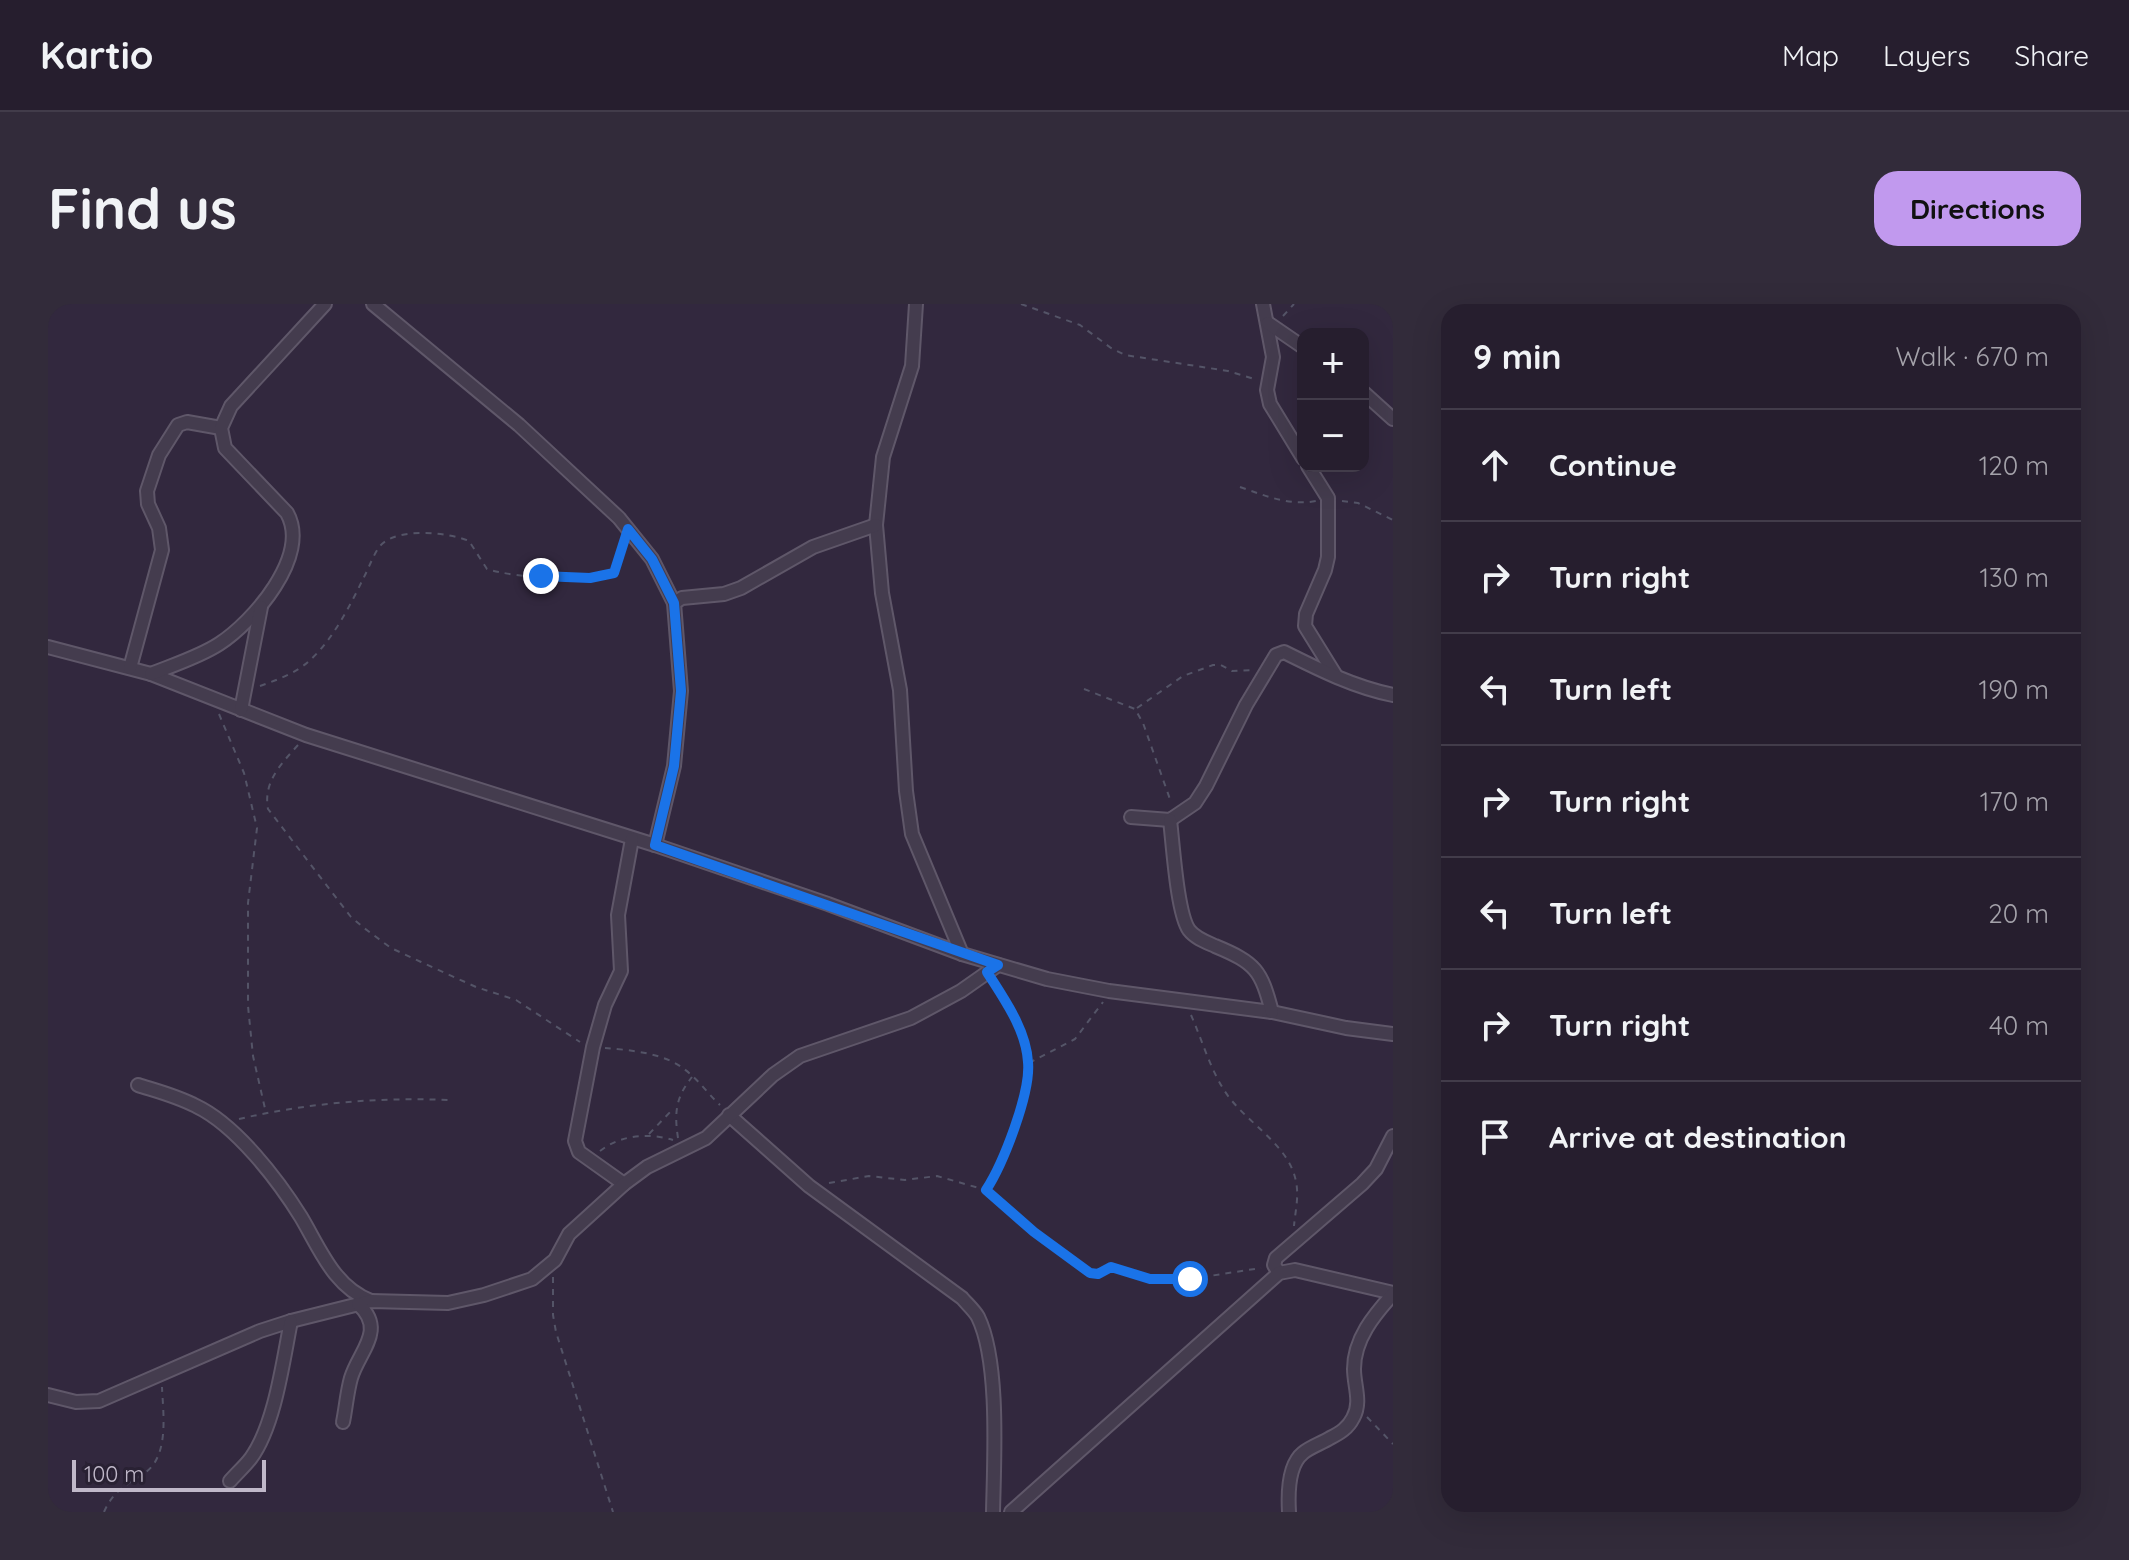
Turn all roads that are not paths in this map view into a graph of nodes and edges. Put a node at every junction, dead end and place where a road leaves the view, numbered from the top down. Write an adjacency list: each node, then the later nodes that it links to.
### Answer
1 (325, 304): 9 (street)
2 (373, 304): 13 (street)
3 (916, 304): 12 (street)
4 (1263, 304): 5 (street)
5 (1271, 324): 6 (street); 10 (street)
6 (1297, 343)
7 (1369, 397): 8 (street)
8 (1393, 419)
9 (221, 428): 14 (street); 16 (street)
10 (1297, 448)
11 (1312, 472): 18 (street)
12 (876, 525): 13 (street); 25 (street)
13 (674, 603): 24 (street)
14 (261, 607): 17 (street); 20 (street)
15 (48, 647): 16 (street)
16 (130, 668): 17 (street)
17 (151, 674): 20 (street)
18 (1338, 678): 19 (street); 22 (street)
19 (1393, 695)
20 (241, 710): 23 (street)
21 (1131, 817): 22 (street)
22 (1174, 819): 27 (street)
23 (632, 839): 24 (street); 32 (street)
24 (655, 845): 25 (street)
25 (962, 954): 26 (street)
26 (993, 968): 27 (street); 30 (street)
27 (1272, 1012): 28 (street)
28 (1393, 1035)
29 (138, 1085): 35 (street)
30 (729, 1115): 32 (street); 40 (street)
31 (1393, 1136): 33 (street)
32 (624, 1184): 35 (street)
33 (1276, 1269): 34 (street); 41 (street)
34 (1393, 1293): 42 (street)
35 (364, 1302): 36 (street); 38 (street)
36 (291, 1321): 37 (street); 39 (street)
37 (48, 1395)
38 (343, 1422)
39 (230, 1481)
40 (993, 1512)
41 (1011, 1512)
42 (1289, 1512)

